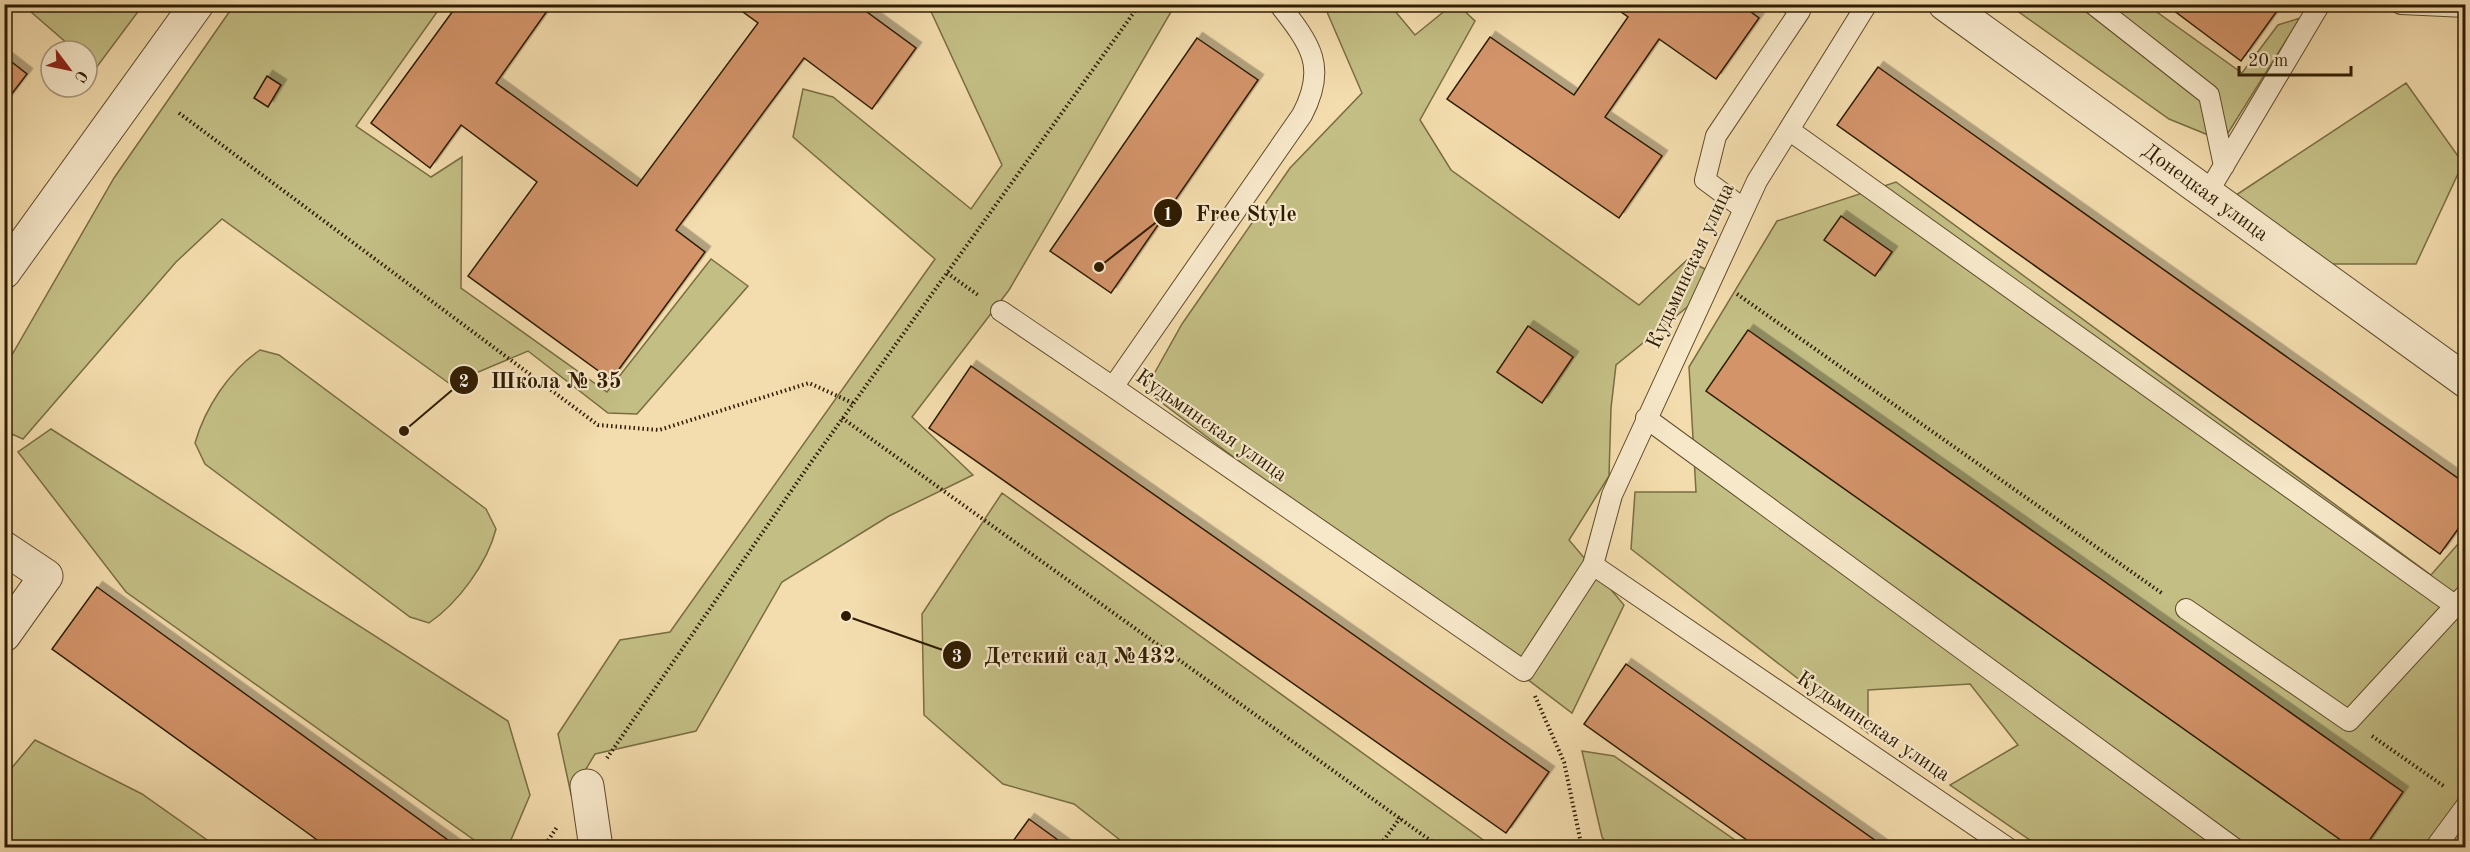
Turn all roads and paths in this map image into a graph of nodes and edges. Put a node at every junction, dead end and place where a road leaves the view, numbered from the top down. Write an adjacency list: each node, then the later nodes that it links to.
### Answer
1 (197, 4): 16 (street)
2 (1140, 4): 17 (path)
3 (1279, 4): 21 (lane, Кудьминская улица)
4 (1791, 4): 15 (lane)
5 (1867, 4): 12 (lane, Кудьминская улица)
6 (1945, 4): 14 (street, Донецкая улица)
7 (2093, 4): 13 (lane)
8 (2320, 4): 13 (lane)
9 (2401, 4): 10 (lane)
10 (2466, 7)
11 (179, 113): 22 (path)
12 (1789, 130): 15 (lane, Кудьминская улица); 27 (lane)
13 (2224, 166): 14 (lane)
14 (2207, 194): 20 (street, Донецкая улица)
15 (1744, 209): 18 (lane, Кудьминская улица)
16 (4, 272)
17 (947, 273): 19 (path); 22 (path)
18 (1712, 277): 24 (lane, Кудьминская улица); 28 (path)
19 (1001, 311): 21 (lane)
20 (2466, 381)
21 (1113, 387): 30 (lane, Кудьминская улица)
22 (853, 403): 23 (path)
23 (842, 418): 32 (path); 35 (path)
24 (1646, 418): 26 (lane, Кудьминская улица); 41 (lane)
25 (4, 548): 29 (street)
26 (1593, 565): 30 (lane, Кудьминская улица); 40 (lane, Кудьминская улица)
27 (2459, 599): 31 (lane)
28 (2186, 609): 31 (lane)
29 (4, 635)
30 (1524, 671): 39 (path)
31 (2349, 721): 33 (path)
32 (587, 786): 36 (street)
33 (2447, 788)
34 (2466, 806): 42 (lane)
35 (1400, 818): 37 (path); 38 (path)
36 (596, 848)
37 (1378, 848)
38 (1441, 848)
39 (1582, 848)
40 (2008, 848)
41 (2234, 848)
42 (2435, 848)

